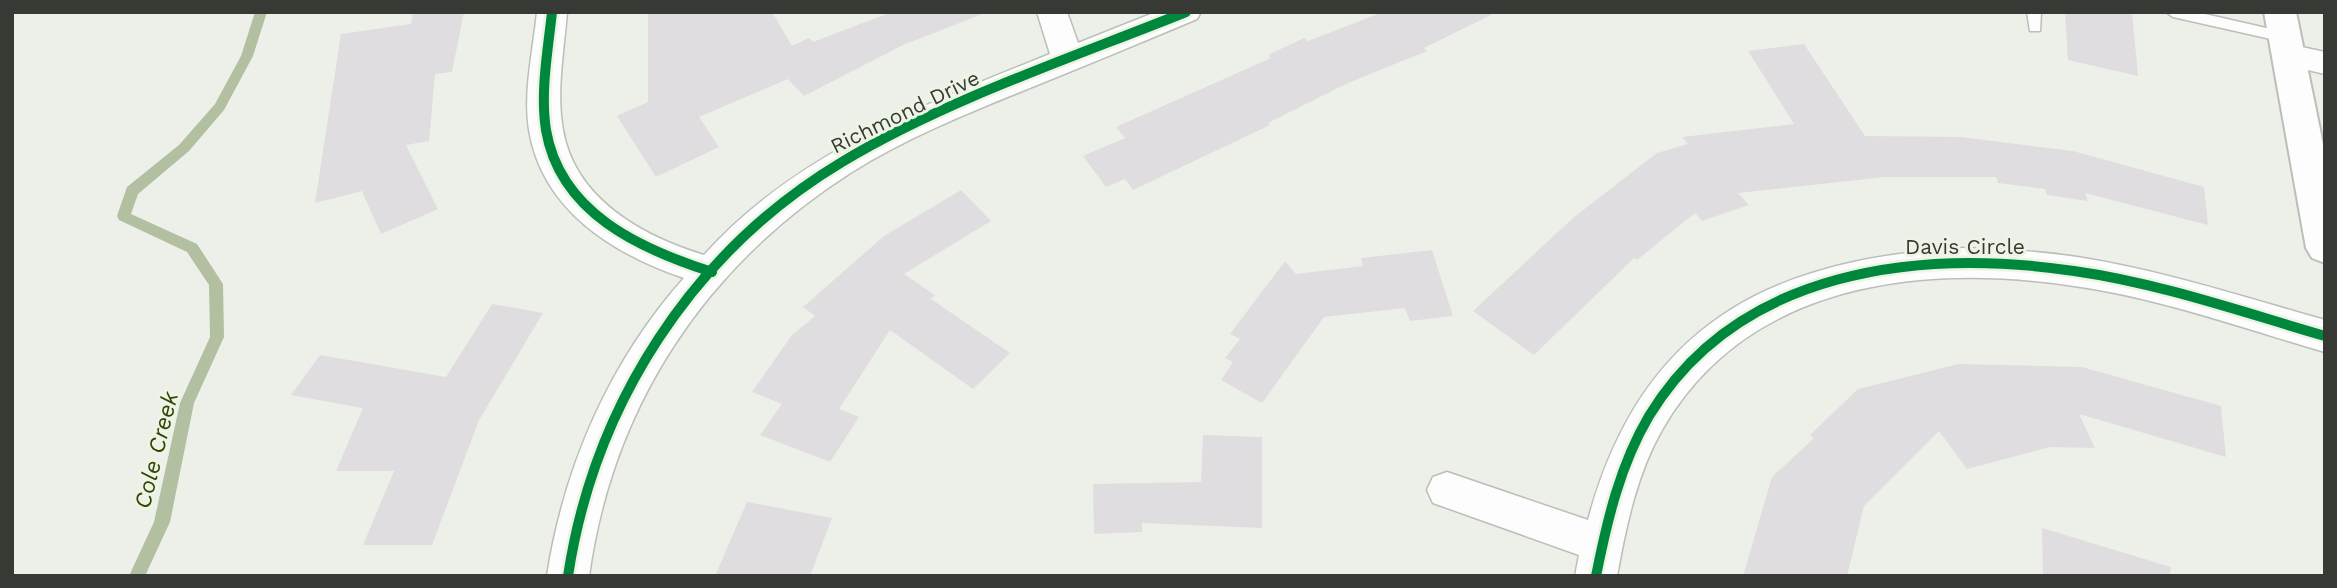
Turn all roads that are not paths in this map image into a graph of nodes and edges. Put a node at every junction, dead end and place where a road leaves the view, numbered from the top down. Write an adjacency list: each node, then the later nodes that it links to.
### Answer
1 (552, 12): 9 (street)
2 (1052, 12): 6 (street)
3 (1186, 12): 6 (street, Richmond Drive)
4 (2174, 12): 5 (lane)
5 (2284, 35): 7 (street); 8 (main road)
6 (1068, 61): 9 (street, Richmond Drive)
7 (2325, 63)
8 (2325, 248)
9 (712, 272): 13 (street, Richmond Drive)
10 (2325, 336): 12 (street, Davis Circle)
11 (1447, 490): 12 (street, Davis Circle)
12 (1599, 560)
13 (568, 576)

